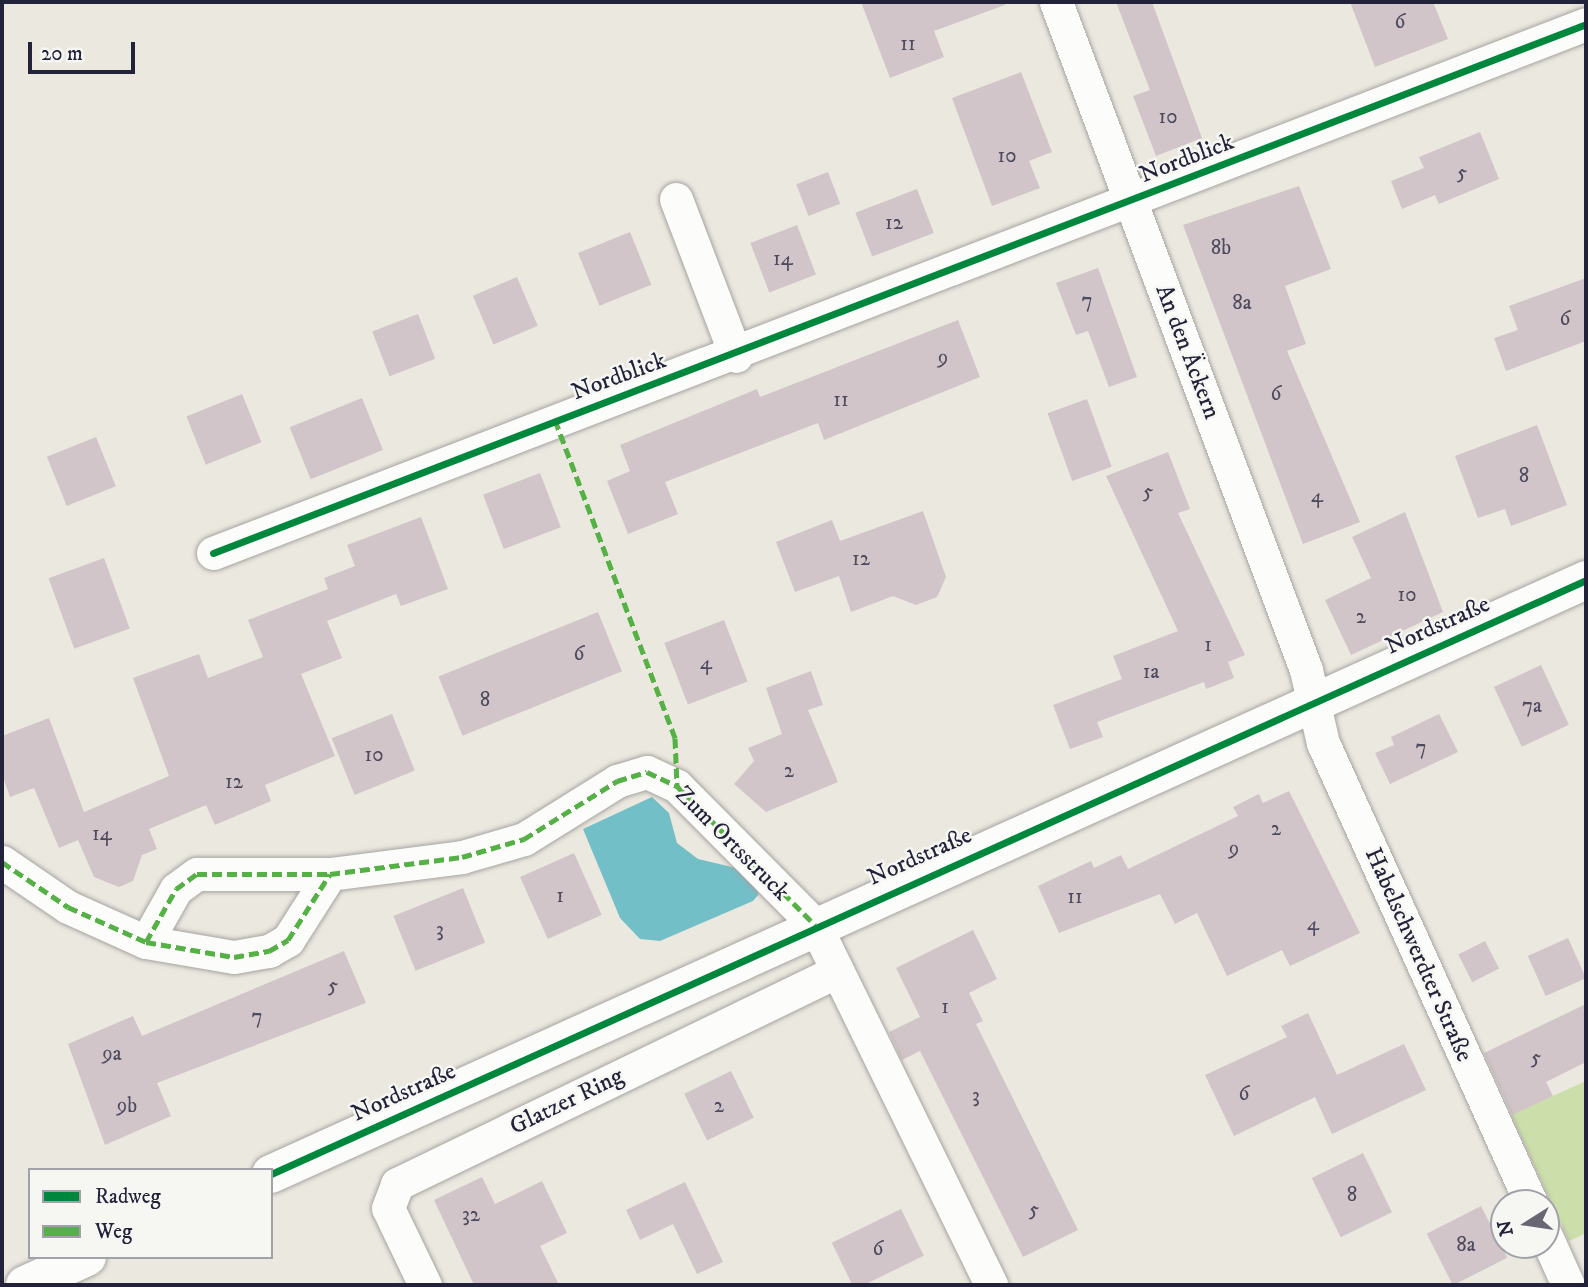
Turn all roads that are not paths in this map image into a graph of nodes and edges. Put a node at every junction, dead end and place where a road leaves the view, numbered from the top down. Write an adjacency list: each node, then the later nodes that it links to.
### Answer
1 (1056, 2): 4 (street, An den Äckern)
2 (1586, 24): 4 (street, Nordblick)
3 (676, 200): 5 (street)
4 (1131, 202): 5 (street, Nordblick); 8 (street, An den Äckern)
5 (736, 356): 6 (street, Nordblick)
6 (213, 553)
7 (1586, 580): 8 (street, Nordstraße)
8 (1313, 704): 11 (street, Nordstraße); 15 (street, Habelschwerdter Straße)
9 (2, 862): 12 (street)
10 (330, 874): 11 (street, Zum Ortsstruck); 12 (street, Zum Ortsstruck); 12 (street)
11 (815, 925): 13 (street); 14 (street, Nordstraße)
12 (146, 942)
13 (836, 971): 18 (street, Glatzer Ring); 20 (street)
14 (273, 1173)
15 (1525, 1189)
16 (83, 1259): 19 (street)
17 (1556, 1259): 21 (street)
18 (418, 1271)
19 (25, 1285)
20 (990, 1285)
21 (1568, 1285)

